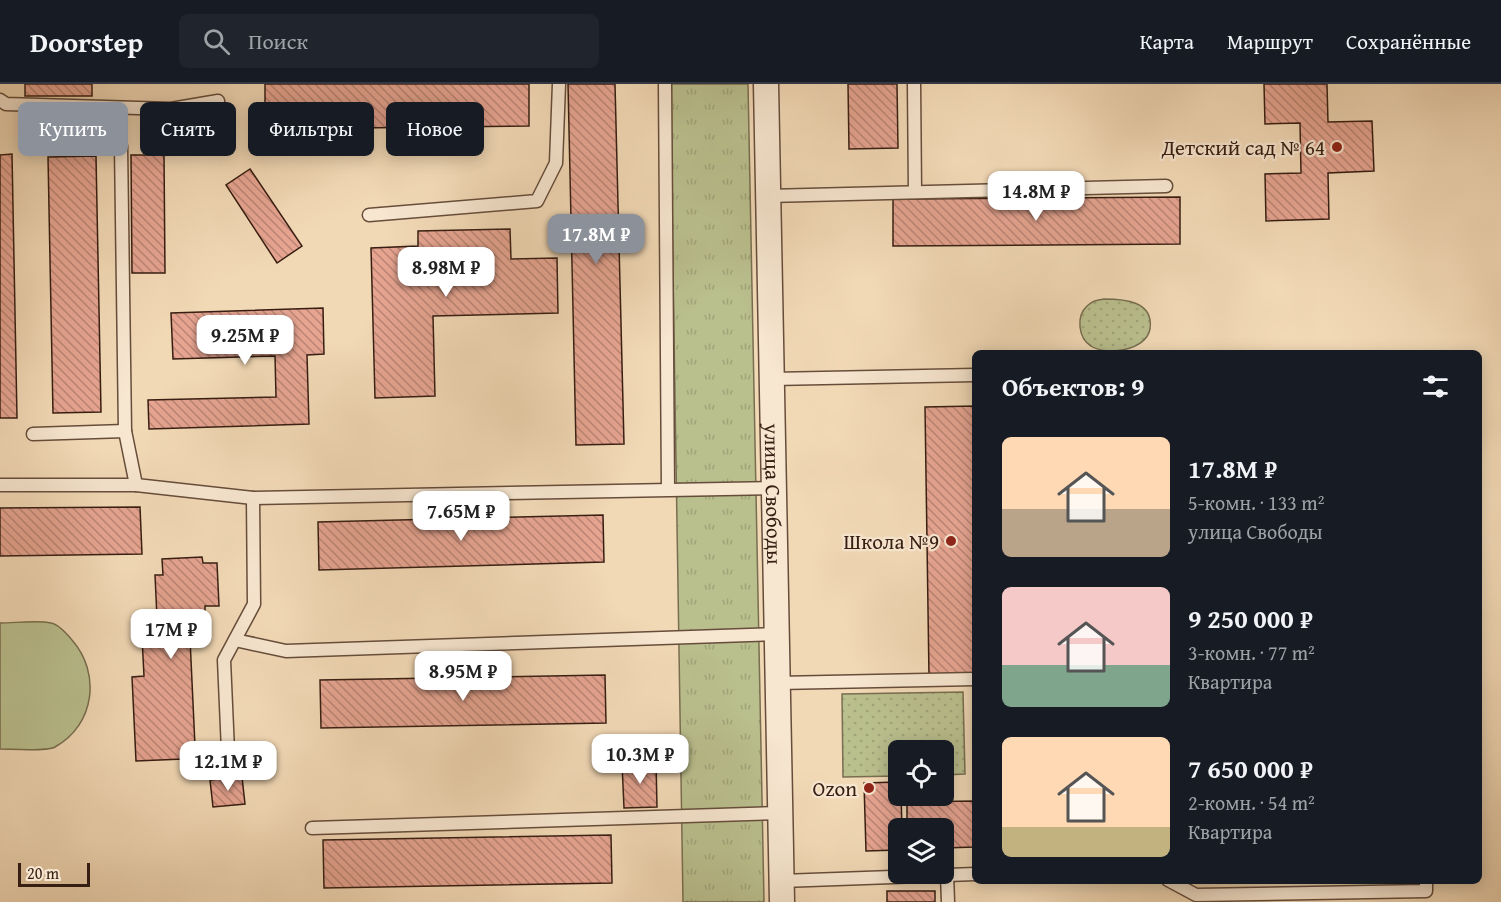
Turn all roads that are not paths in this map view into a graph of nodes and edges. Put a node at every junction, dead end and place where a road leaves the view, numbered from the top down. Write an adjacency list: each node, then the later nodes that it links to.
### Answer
1 (559, 84): 11 (lane)
2 (665, 84): 19 (lane)
3 (766, 84): 10 (street, улица Свободы)
4 (914, 84): 9 (lane)
5 (0, 100): 6 (lane)
6 (218, 101)
7 (121, 156): 14 (lane)
8 (1166, 186): 9 (lane)
9 (915, 192): 10 (lane)
10 (768, 196): 13 (street, улица Свободы)
11 (369, 215)
12 (972, 375): 13 (lane)
13 (772, 379): 18 (street, улица Свободы)
14 (125, 431): 15 (lane); 17 (lane)
15 (33, 434)
16 (0, 485): 17 (lane)
17 (136, 485): 20 (lane)
18 (774, 488): 19 (lane); 21 (street, улица Свободы)
19 (668, 489): 20 (lane)
20 (254, 498): 22 (lane)
21 (777, 634): 22 (lane); 24 (street, улица Свободы)
22 (235, 640): 25 (lane)
23 (972, 680): 24 (lane)
24 (778, 683): 26 (street, улица Свободы)
25 (228, 751)
26 (780, 813): 27 (lane); 34 (street, улица Свободы)
27 (312, 828)
28 (972, 874): 29 (lane)
29 (954, 875)
30 (888, 881): 34 (lane)
31 (948, 884): 35 (lane)
32 (1175, 884): 33 (lane)
33 (1426, 884)
34 (782, 892)
35 (948, 902)

